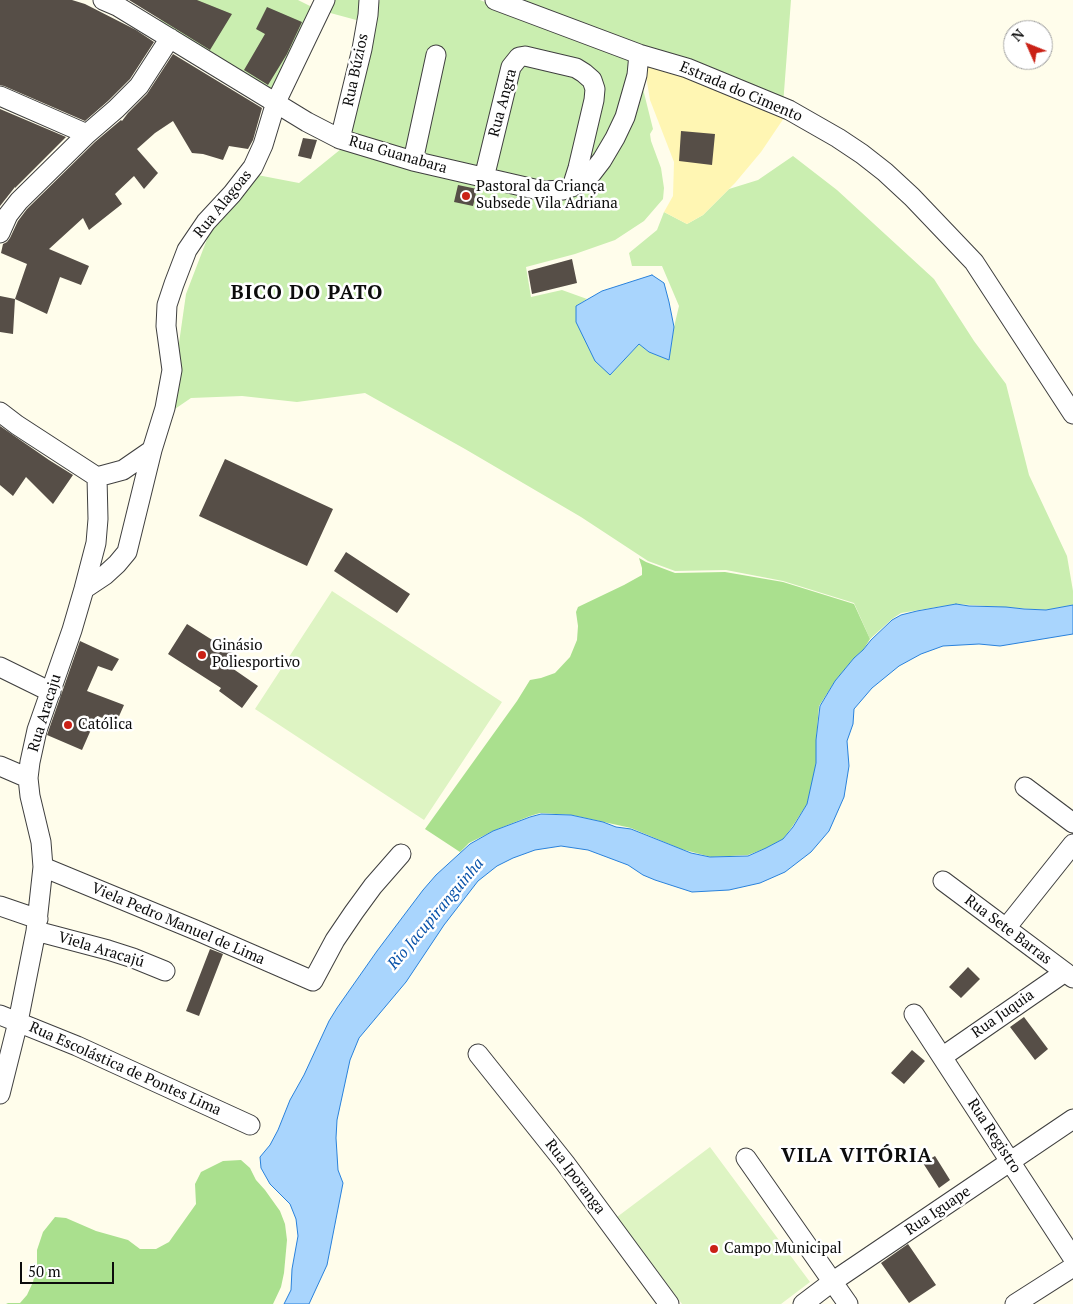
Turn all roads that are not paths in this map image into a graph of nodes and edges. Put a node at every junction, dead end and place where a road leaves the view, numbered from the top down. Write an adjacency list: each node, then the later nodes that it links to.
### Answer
1 (103, 0): 5 (street, Rua Guanabara)
2 (325, 0): 9 (street, Rua Alagoas)
3 (369, 0): 11 (street, Rua Búzios)
4 (495, 0): 6 (street, Estrada do Cimento)
5 (170, 38): 9 (street, Rua Guanabara); 10 (street)
6 (639, 54): 14 (street, Rua Guanabara); 17 (street, Estrada do Cimento)
7 (436, 55): 12 (street)
8 (0, 96): 10 (street)
9 (276, 102): 11 (street, Rua Guanabara); 18 (street, Rua Alagoas)
10 (86, 134): 15 (street)
11 (340, 139): 12 (street, Rua Guanabara)
12 (413, 161): 13 (street, Rua Guanabara)
13 (484, 178): 14 (street, Rua Guanabara); 14 (street, Rua Angra)
14 (572, 187)
15 (0, 229)
16 (0, 412): 19 (street)
17 (1073, 414)
18 (152, 450): 19 (street); 20 (street, Rua Alagoas)
19 (97, 477): 20 (street, Rua Aracaju)
20 (84, 589): 22 (street, Rua Aracaju)
21 (0, 667): 22 (street)
22 (51, 692): 24 (street, Rua Aracaju)
23 (0, 766): 24 (street)
24 (28, 778): 29 (street, Rua Aracaju)
25 (1025, 788): 26 (street)
26 (1073, 823)
27 (1073, 844): 33 (street)
28 (401, 854): 29 (street, Viela Pedro Manuel de Lima)
29 (43, 867): 32 (street, Rua Aracaju)
30 (944, 881): 33 (street, Rua Sete Barras)
31 (0, 906): 32 (street, Viela Aracajú)
32 (37, 925): 34 (street, Viela Aracajú); 38 (street, Rua Aracaju)
33 (1006, 928): 35 (street, Rua Sete Barras)
34 (165, 971)
35 (1069, 975): 40 (street, Rua Juquia)
36 (0, 1014): 38 (street, Rua Escolástica de Pontes Lima)
37 (914, 1014): 40 (street, Rua Registro)
38 (18, 1022): 41 (street, Rua Aracaju); 43 (street, Rua Escolástica de Pontes Lima)
39 (478, 1054): 49 (street, Rua Iporanga)
40 (942, 1057): 45 (street, Rua Registro)
41 (0, 1094)
42 (1073, 1119): 45 (street, Rua Iguape)
43 (250, 1125)
44 (746, 1158): 48 (street)
45 (1011, 1162): 46 (street, Rua Registro); 48 (street, Rua Iguape)
46 (1073, 1258)
47 (1073, 1267): 52 (street)
48 (832, 1282): 50 (street, Rua Iguape); 51 (street)
49 (669, 1304)
50 (803, 1304)
51 (848, 1304)
52 (1015, 1304)

